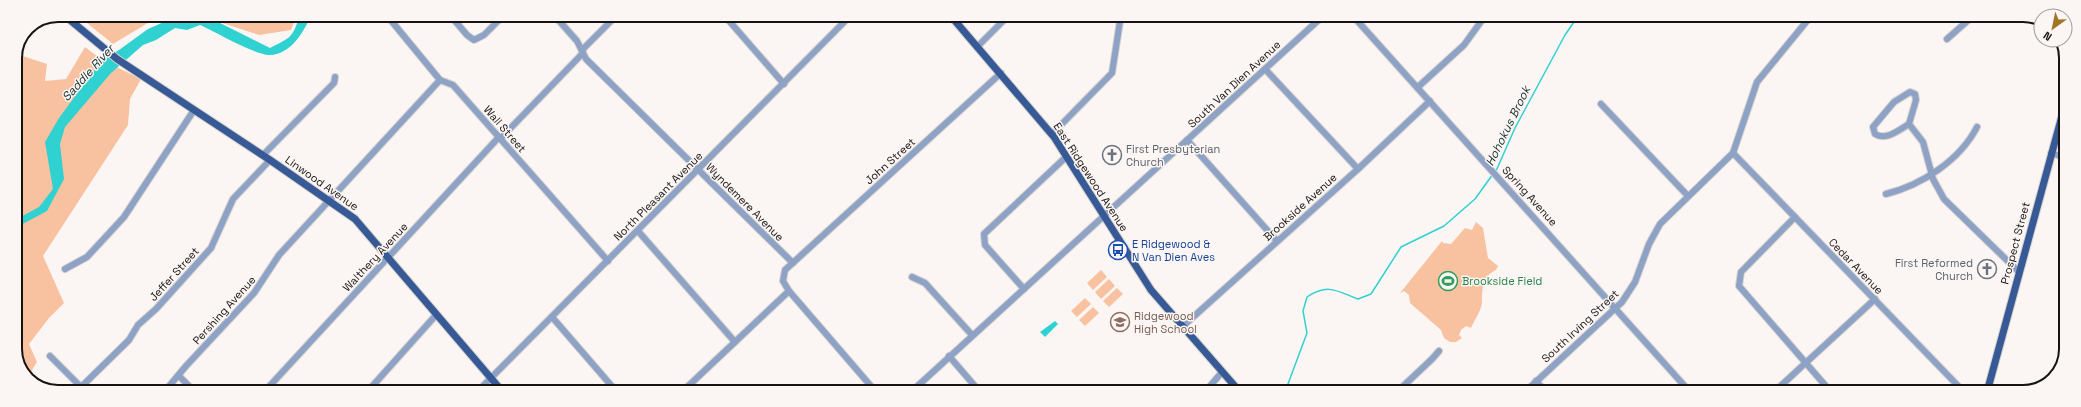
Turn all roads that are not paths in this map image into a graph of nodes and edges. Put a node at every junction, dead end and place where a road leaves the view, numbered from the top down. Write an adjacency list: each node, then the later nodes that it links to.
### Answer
1 (72, 22): 28 (main road, Linwood Avenue)
2 (392, 22): 23 (street, Wall Street)
3 (456, 22): 4 (street)
4 (497, 22)
5 (560, 22): 19 (street, Wyndemere Avenue)
6 (610, 22): 19 (street, Walthery Avenue)
7 (730, 22): 24 (street)
8 (844, 22): 24 (street, North Pleasant Avenue)
9 (956, 22): 18 (main road, East Ridgewood Avenue)
10 (1003, 22): 18 (street)
11 (1121, 22): 32 (street)
12 (1317, 22): 20 (street, South Van Dien Avenue)
13 (1358, 22): 25 (street, Spring Avenue)
14 (1481, 22): 25 (street)
15 (1805, 22): 35 (street, South Irving Street)
16 (1966, 22): 17 (street)
17 (1947, 38)
18 (978, 47): 21 (main road, East Ridgewood Avenue)
19 (582, 52): 33 (street, Walthery Avenue); 42 (street, Wyndemere Avenue)
20 (1265, 69): 34 (street, South Van Dien Avenue); 41 (street)
21 (1001, 73): 32 (main road, East Ridgewood Avenue); 53 (street, John Street)
22 (335, 76): 37 (street)
23 (440, 80): 33 (street, Wall Street); 46 (street, Pershing Avenue)
24 (784, 84): 42 (street, North Pleasant Avenue)
25 (1418, 87): 26 (street, Spring Avenue)
26 (1430, 101): 41 (street, Brookside Avenue); 60 (street, Spring Avenue)
27 (1601, 104): 45 (street)
28 (194, 110): 37 (main road, Linwood Avenue); 54 (street)
29 (1908, 124): 29 (street); 43 (street)
30 (2059, 125): 36 (main road, Prospect Street)
31 (1977, 127): 43 (street)
32 (1052, 134): 39 (main road, East Ridgewood Avenue)
33 (500, 138): 51 (street, Walthery Avenue); 52 (street, Wall Street)
34 (1187, 140): 47 (street, South Van Dien Avenue); 50 (street)
35 (1733, 153): 45 (street, South Irving Street); 48 (street, Cedar Avenue)
36 (2051, 153): 38 (street); 55 (main road, Prospect Street)
37 (263, 155): 40 (main road, Linwood Avenue)
38 (2059, 156)
39 (1066, 157): 47 (main road, East Ridgewood Avenue); 57 (street)
40 (270, 160): 46 (main road, Linwood Avenue); 75 (street, Jeffer Street)
41 (1358, 169): 50 (street, Brookside Avenue)
42 (698, 170): 49 (street, North Pleasant Avenue); 53 (street, Wyndemere Avenue)
43 (1932, 175): 44 (street); 55 (street)
44 (1886, 194)
45 (1688, 196): 60 (street, South Irving Street)
46 (329, 200): 51 (main road, Linwood Avenue); 71 (street, Pershing Avenue)
47 (1104, 216): 57 (street, South Van Dien Avenue); 63 (main road, East Ridgewood Avenue)
48 (1795, 217): 59 (street, Cedar Avenue); 69 (street)
49 (638, 231): 52 (street, North Pleasant Avenue); 65 (street)
50 (1278, 241): 63 (street, Brookside Avenue)
51 (388, 258): 61 (main road, Linwood Avenue); 78 (street, Walthery Avenue)
52 (608, 261): 62 (street, North Pleasant Avenue)
53 (793, 263): 58 (street)
54 (65, 269)
55 (2018, 272): 96 (main road, Prospect Street)
56 (912, 277): 64 (street)
57 (1024, 289): 64 (street, South Van Dien Avenue)
58 (789, 291): 65 (street); 84 (street)
59 (1875, 299): 69 (street); 95 (street, Cedar Avenue)
60 (1616, 309): 73 (street, South Irving Street); 92 (street, Spring Avenue)
61 (436, 315): 72 (main road, Linwood Avenue); 79 (street)
62 (552, 317): 72 (street, North Pleasant Avenue); 82 (street)
63 (1182, 326): 70 (main road, East Ridgewood Avenue)
64 (972, 335): 68 (street, South Van Dien Avenue)
65 (735, 342): 83 (street)
66 (1439, 351): 89 (street)
67 (50, 356): 74 (street)
68 (949, 356): 85 (street, South Van Dien Avenue); 86 (street)
69 (1805, 364): 93 (street); 94 (street)
70 (1222, 372): 87 (street); 88 (main road, East Ridgewood Avenue)
71 (179, 376): 76 (street, Pershing Avenue); 77 (street)
72 (491, 379): 80 (street, North Pleasant Avenue); 81 (main road, Linwood Avenue)
73 (1536, 381): 90 (street, South Irving Street); 91 (street)
74 (75, 385)
75 (83, 385)
76 (171, 385)
77 (188, 385)
78 (271, 385)
79 (373, 385)
80 (484, 385)
81 (496, 385)
82 (611, 385)
83 (690, 385)
84 (870, 385)
85 (918, 385)
86 (974, 385)
87 (1211, 385)
88 (1234, 385)
89 (1404, 385)
90 (1532, 385)
91 (1540, 385)
92 (1684, 385)
93 (1782, 385)
94 (1824, 385)
95 (1957, 385)
96 (1990, 385)

